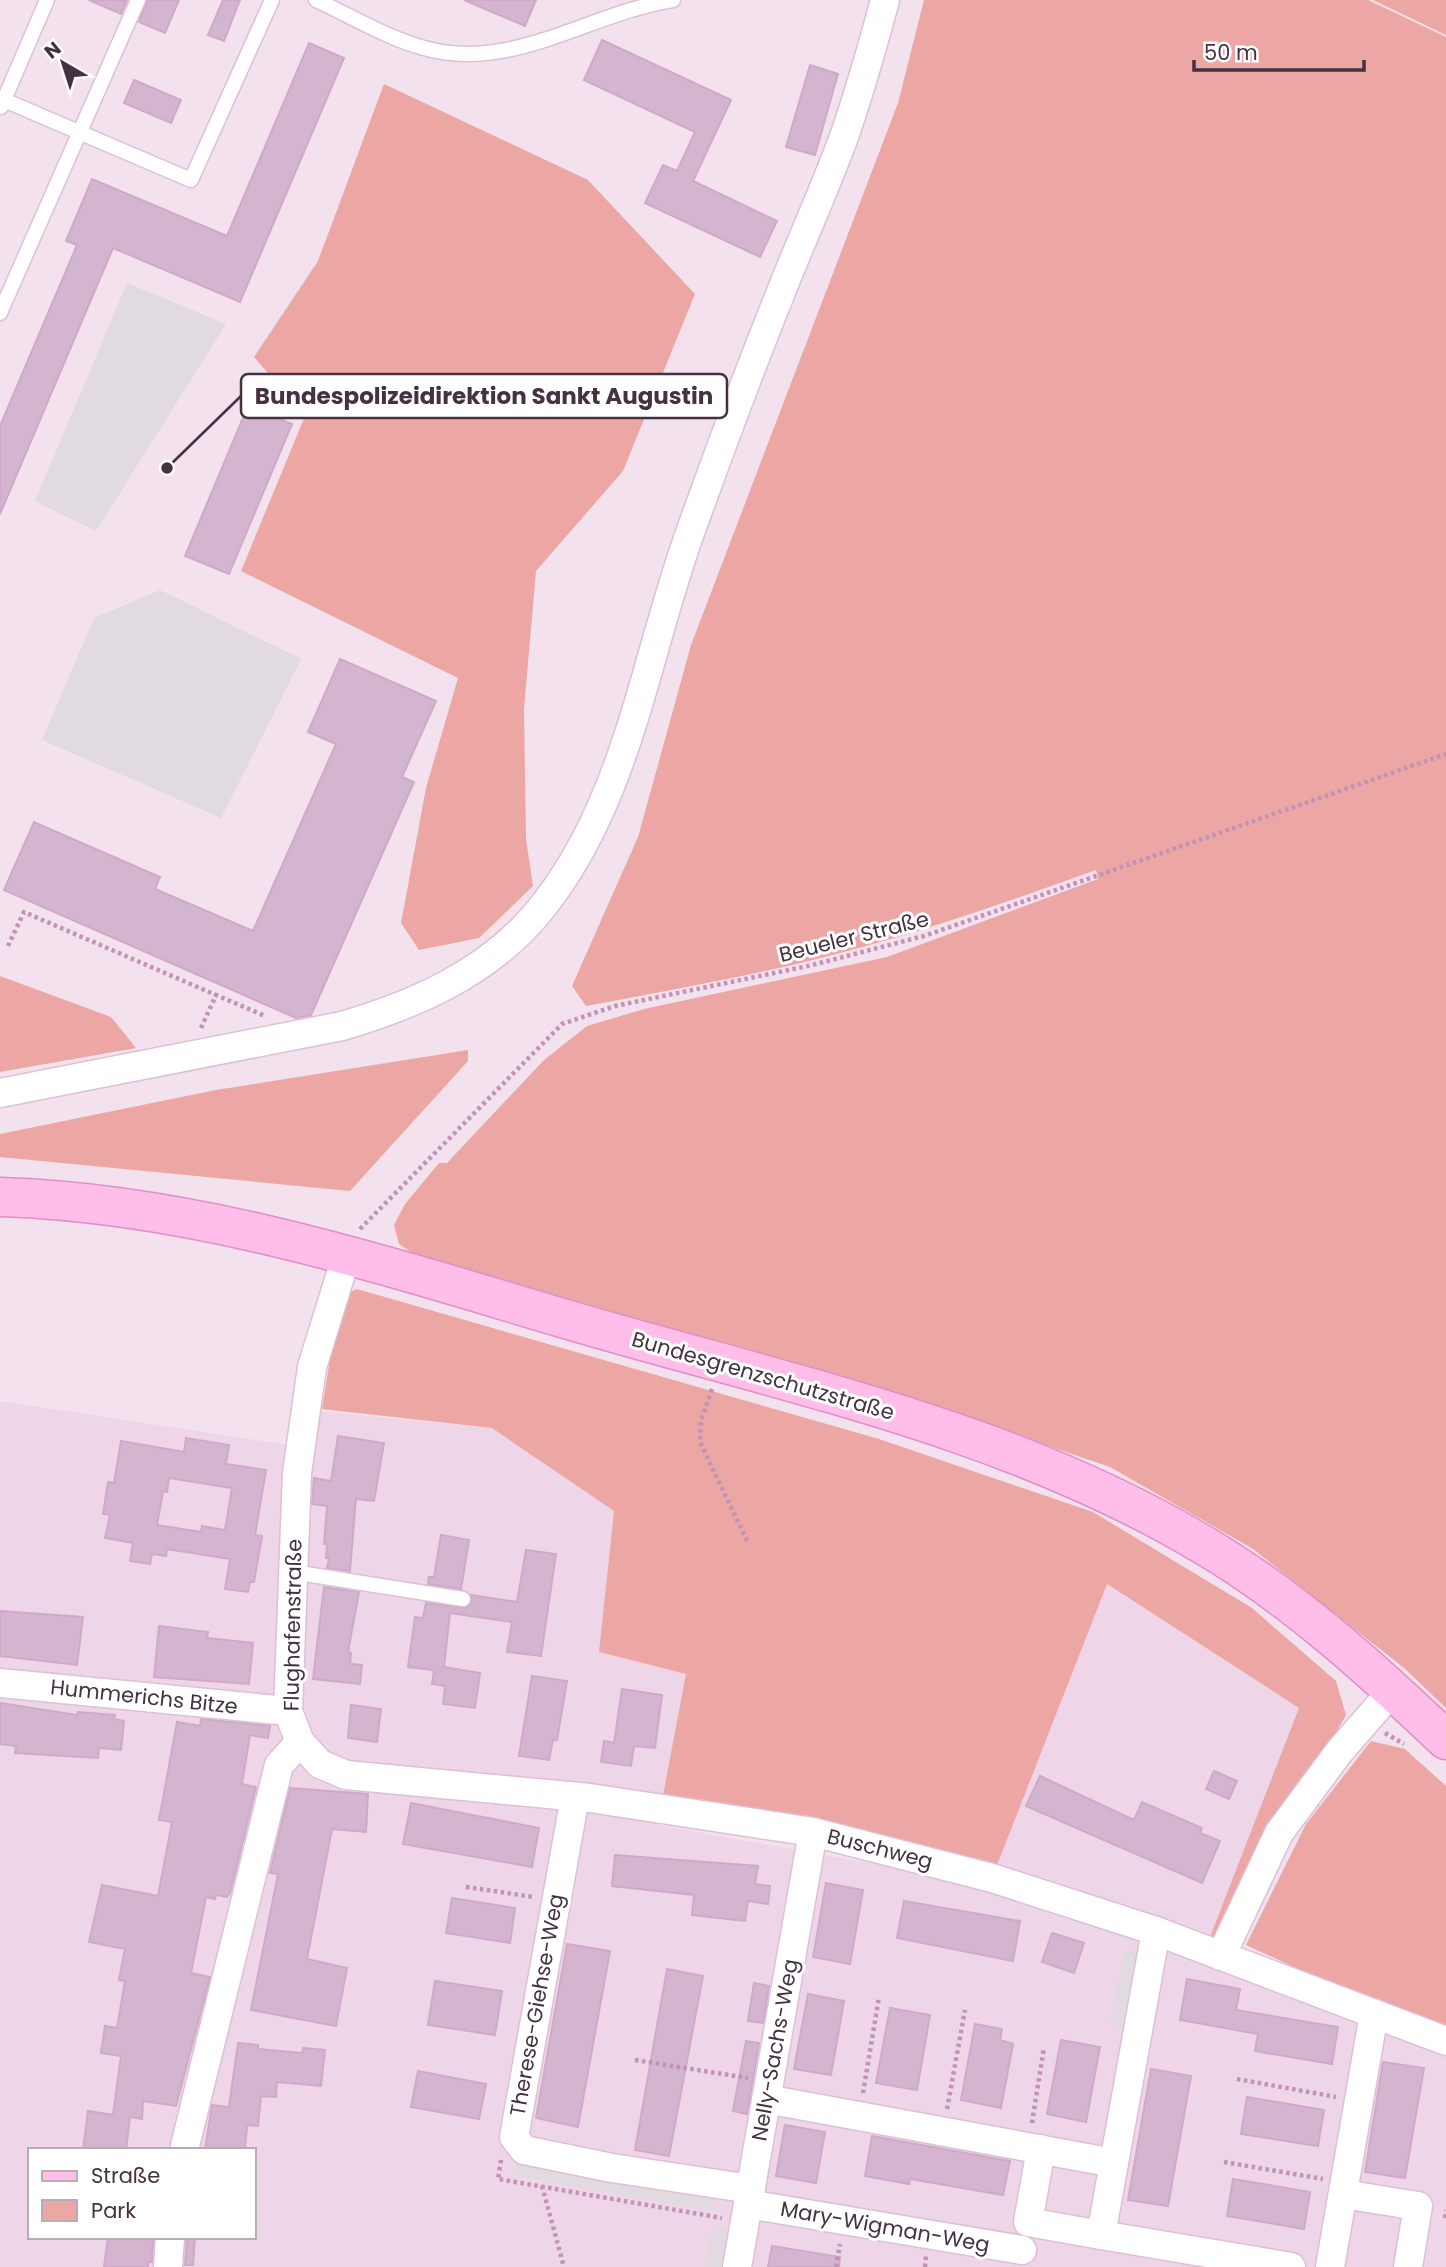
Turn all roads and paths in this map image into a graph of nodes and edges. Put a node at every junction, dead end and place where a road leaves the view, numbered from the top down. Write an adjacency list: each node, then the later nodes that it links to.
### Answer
1 (47, 0): 7 (lane)
2 (138, 0): 8 (lane)
3 (272, 0): 8 (lane)
4 (316, 0): 5 (lane)
5 (673, 0)
6 (885, 0): 14 (street)
7 (2, 104): 8 (lane)
8 (79, 132): 9 (lane)
9 (0, 313)
10 (1446, 754): 17 (path, Beueler Straße)
11 (8, 946): 12 (path)
12 (216, 995): 13 (path); 14 (path)
13 (201, 1028)
14 (289, 1036): 15 (street)
15 (0, 1093)
16 (0, 1197): 17 (street, Bundesgrenzschutzstraße)
17 (347, 1254): 20 (street, Flughafenstraße); 23 (street, Bundesgrenzschutzstraße)
18 (702, 1382): 19 (path)
19 (748, 1543)
20 (293, 1572): 21 (lane); 24 (street, Flughafenstraße)
21 (463, 1599)
22 (0, 1683): 24 (street, Hummerichs Bitze)
23 (1381, 1704): 26 (street, Bundesgrenzschutzstraße); 26 (path); 32 (street)
24 (288, 1711): 25 (street, Flughafenstraße)
25 (300, 1742): 27 (street, Buschweg); 44 (street, Flughafenstraße)
26 (1429, 1744)
27 (575, 1797): 28 (street, Buschweg); 30 (street, Therese-Giehse-Weg)
28 (813, 1832): 31 (street, Buschweg); 40 (street, Nelly-Sachs-Weg)
29 (466, 1887): 30 (path)
30 (556, 1900): 50 (street, Therese-Giehse-Weg)
31 (1156, 1931): 32 (street, Buschweg); 47 (street)
32 (1220, 1956): 35 (street, Buschweg)
33 (879, 1997): 42 (path)
34 (965, 2010): 43 (path)
35 (1374, 2014): 36 (street, Buschweg); 41 (street)
36 (1446, 2041)
37 (1044, 2048): 45 (path)
38 (635, 2060): 40 (path)
39 (1237, 2079): 41 (path)
40 (768, 2090): 42 (street); 50 (street, Nelly-Sachs-Weg)
41 (1359, 2101): 49 (street)
42 (859, 2116): 43 (street)
43 (943, 2129): 45 (street)
44 (184, 2148)
45 (1034, 2148): 47 (street); 53 (street, Mary-Wigman-Weg)
46 (1224, 2162): 49 (path)
47 (1114, 2163): 54 (street)
48 (541, 2186): 58 (path)
49 (1344, 2188): 61 (street); 62 (street)
50 (749, 2196): 56 (street, Mary-Wigman-Weg); 59 (street, Nelly-Sachs-Weg)
51 (1446, 2210): 52 (path)
52 (1445, 2218)
53 (1028, 2222): 54 (street); 56 (street, Mary-Wigman-Weg)
54 (1101, 2235): 60 (street)
55 (170, 2239): 57 (street)
56 (1020, 2259)
57 (168, 2267)
58 (564, 2267)
59 (737, 2267)
60 (1291, 2267)
61 (1330, 2267)
62 (1408, 2267)

